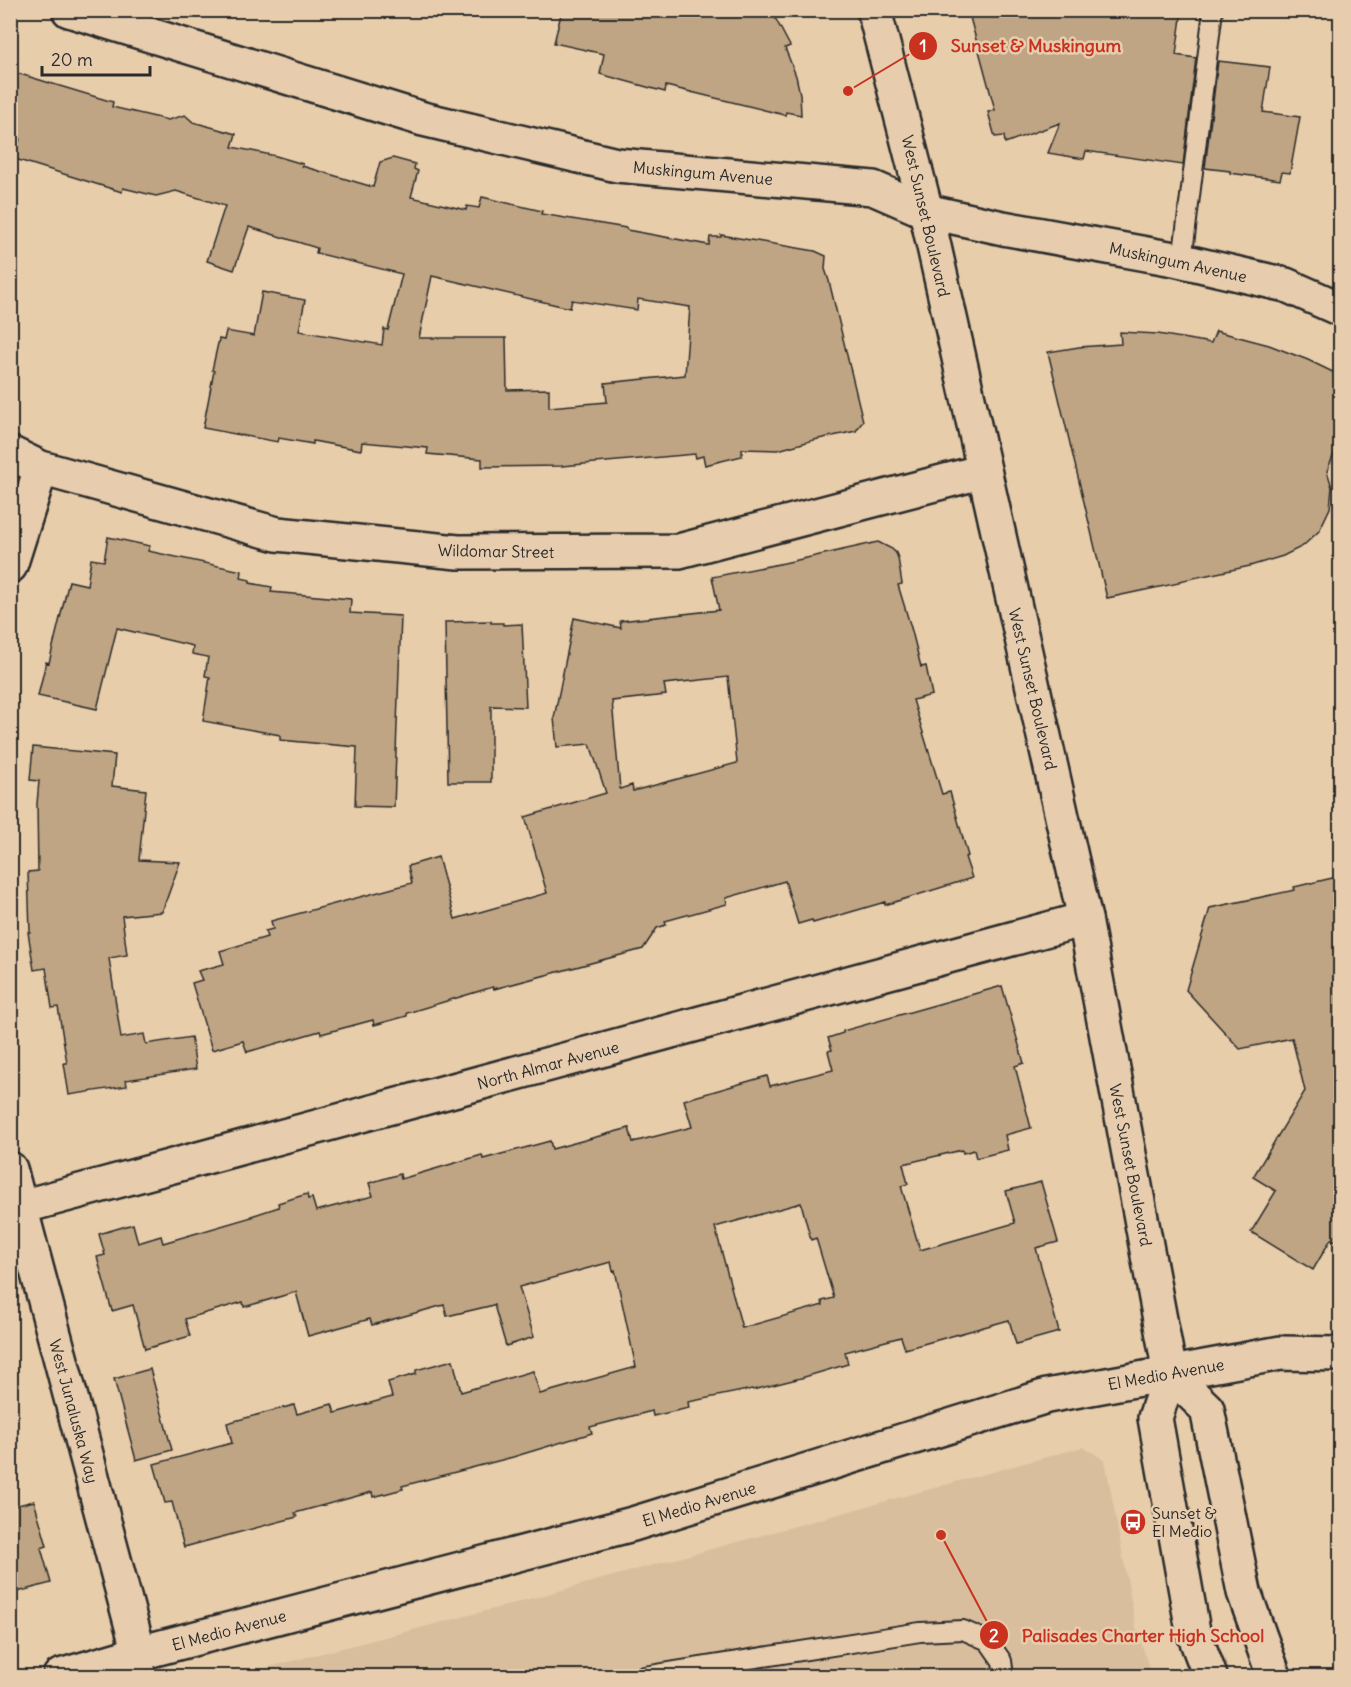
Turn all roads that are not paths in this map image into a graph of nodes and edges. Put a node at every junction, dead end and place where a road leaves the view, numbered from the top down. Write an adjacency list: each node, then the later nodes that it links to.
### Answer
1 (69, 10): 4 (street, Muskingum Avenue)
2 (874, 10): 4 (street, West Sunset Boulevard)
3 (1213, 10): 5 (lane)
4 (926, 211): 5 (street, Muskingum Avenue); 9 (street, West Sunset Boulevard)
5 (1182, 261): 6 (street, Muskingum Avenue)
6 (1341, 309)
7 (10, 453): 8 (street, Wildomar Street)
8 (41, 468): 9 (street, Wildomar Street); 10 (street)
9 (984, 471): 11 (street, West Sunset Boulevard)
10 (10, 566)
11 (1085, 919): 13 (street, North Almar Avenue); 15 (street, West Sunset Boulevard)
12 (10, 1169): 13 (street, West Junaluska Way)
13 (15, 1209): 16 (street, West Junaluska Way)
14 (1341, 1354): 15 (street, El Medio Avenue)
15 (1170, 1373): 16 (street, El Medio Avenue); 20 (street, West Sunset Boulevard); 21 (street)
16 (143, 1665): 17 (street, El Medio Avenue)
17 (60, 1677)
18 (644, 1677): 19 (lane)
19 (1004, 1677)
20 (1210, 1677)
21 (1274, 1677)

